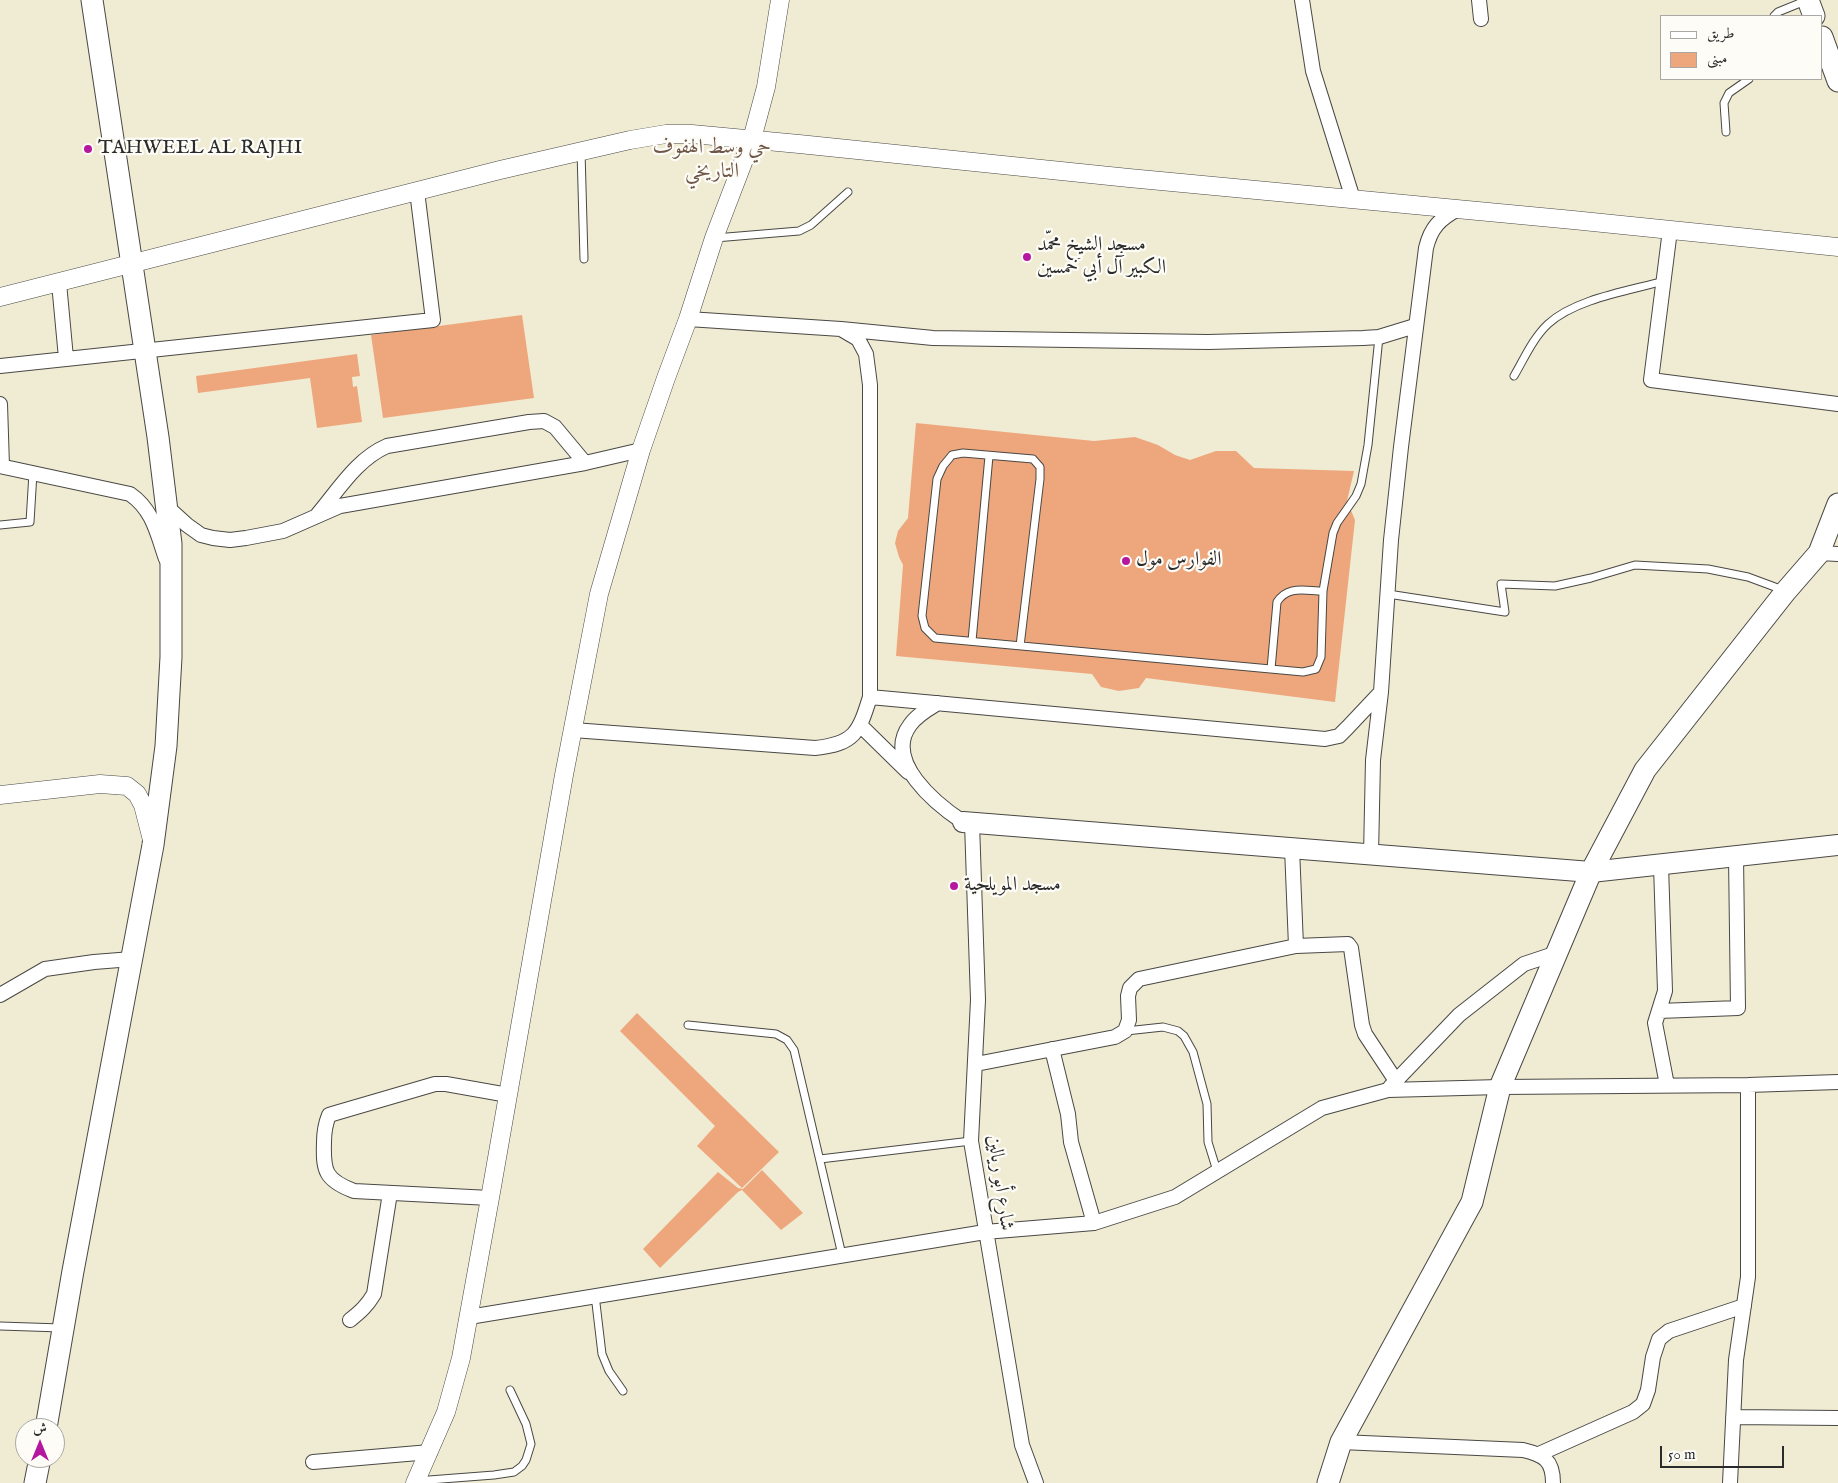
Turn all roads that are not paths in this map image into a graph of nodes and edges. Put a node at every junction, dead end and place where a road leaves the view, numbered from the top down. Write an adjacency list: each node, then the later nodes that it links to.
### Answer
1 (92, 0): 23 (main road)
2 (780, 0): 13 (street)
3 (1302, 0): 17 (street)
4 (1479, 0): 8 (street)
5 (1808, 0): 6 (lane); 7 (main road)
6 (1775, 15)
7 (1814, 15)
8 (1481, 19)
9 (1829, 46): 11 (main road)
10 (1748, 80): 12 (lane)
11 (1838, 81)
12 (1726, 132)
13 (752, 139): 14 (street); 17 (street); 20 (street)
14 (581, 151): 15 (street); 22 (lane)
15 (417, 191): 23 (street); 31 (street)
16 (848, 192): 20 (lane)
17 (1353, 199): 18 (street)
18 (1458, 209): 19 (street); 28 (street)
19 (1670, 230): 21 (street); 24 (street)
20 (714, 238): 27 (street)
21 (1838, 247)
22 (584, 259)
23 (133, 264): 25 (street); 31 (main road)
24 (1664, 281): 34 (lane); 36 (street)
25 (59, 283): 26 (street); 32 (street)
26 (0, 297)
27 (688, 319): 29 (street); 37 (street)
28 (1415, 326): 30 (street); 50 (street)
29 (841, 329): 30 (street); 55 (street)
30 (1379, 336): 48 (lane)
31 (146, 351): 32 (street); 43 (main road)
32 (66, 358): 33 (street)
33 (0, 366)
34 (1514, 376)
35 (0, 404): 40 (street)
36 (1838, 404)
37 (641, 450): 39 (street); 58 (street)
38 (989, 456): 51 (lane); 51 (lane); 52 (lane)
39 (585, 463): 44 (street); 44 (street)
40 (1, 466): 41 (street)
41 (33, 473): 45 (lane); 47 (street)
42 (1838, 504): 46 (main road)
43 (166, 506): 44 (street); 47 (main road)
44 (318, 514)
45 (0, 525)
46 (1828, 554): 49 (main road)
47 (172, 576): 62 (main road)
48 (1323, 591): 53 (lane); 53 (lane)
49 (1786, 591): 50 (lane); 68 (main road)
50 (1388, 594): 54 (street)
51 (972, 641): 52 (lane)
52 (1020, 646): 53 (lane)
53 (1271, 669)
54 (1381, 692): 56 (street); 65 (street)
55 (870, 697): 56 (street); 57 (street)
56 (938, 703): 59 (street)
57 (861, 726): 58 (street); 59 (street)
58 (573, 730): 83 (street)
59 (913, 776): 61 (street)
60 (0, 795): 62 (street)
61 (968, 823): 64 (main road); 77 (street, شارع أبو ريالين)
62 (153, 845): 71 (main road)
63 (1838, 845): 66 (main road)
64 (1292, 848): 65 (main road); 69 (street)
65 (1371, 855): 68 (main road)
66 (1736, 856): 67 (main road); 73 (street)
67 (1661, 865): 68 (main road); 73 (street)
68 (1591, 872): 70 (main road)
69 (1296, 946): 75 (street); 79 (street)
70 (1557, 953): 79 (street); 82 (main road)
71 (132, 959): 72 (street); 97 (main road)
72 (0, 995)
73 (1659, 1011): 81 (street)
74 (688, 1025): 85 (lane)
75 (1125, 1031): 76 (street); 86 (lane)
76 (1052, 1049): 77 (street); 89 (street)
77 (976, 1064): 84 (street, شارع أبو ريالين)
78 (1838, 1082): 80 (street)
79 (1392, 1085): 82 (street); 86 (street)
80 (1748, 1085): 81 (street); 93 (street)
81 (1667, 1086): 82 (street)
82 (1500, 1087): 103 (main road)
83 (508, 1094): 87 (street); 88 (street)
84 (971, 1141): 85 (lane); 90 (street, شارع أبو ريالين)
85 (820, 1158): 91 (lane)
86 (1218, 1172): 89 (street)
87 (390, 1193): 88 (street); 95 (street)
88 (490, 1198): 94 (street)
89 (1094, 1222): 90 (street)
90 (986, 1232): 91 (street); 110 (street, شارع أبو ريالين)
91 (842, 1255): 92 (street)
92 (596, 1295): 94 (street); 99 (lane)
93 (1744, 1306): 100 (street); 105 (street)
94 (469, 1317): 104 (street)
95 (350, 1320)
96 (0, 1326): 97 (lane)
97 (64, 1328): 101 (main road)
98 (510, 1390): 108 (lane)
99 (623, 1392)
100 (1733, 1417): 102 (street); 113 (street)
101 (48, 1418)
102 (1838, 1418)
103 (1341, 1442): 105 (street); 111 (main road)
104 (430, 1452): 106 (street); 108 (street)
105 (1539, 1454): 112 (street)
106 (314, 1462)
107 (38, 1468): 109 (main road)
108 (415, 1482)
109 (35, 1483)
110 (1036, 1483)
111 (1328, 1483)
112 (1553, 1483)
113 (1730, 1483)

